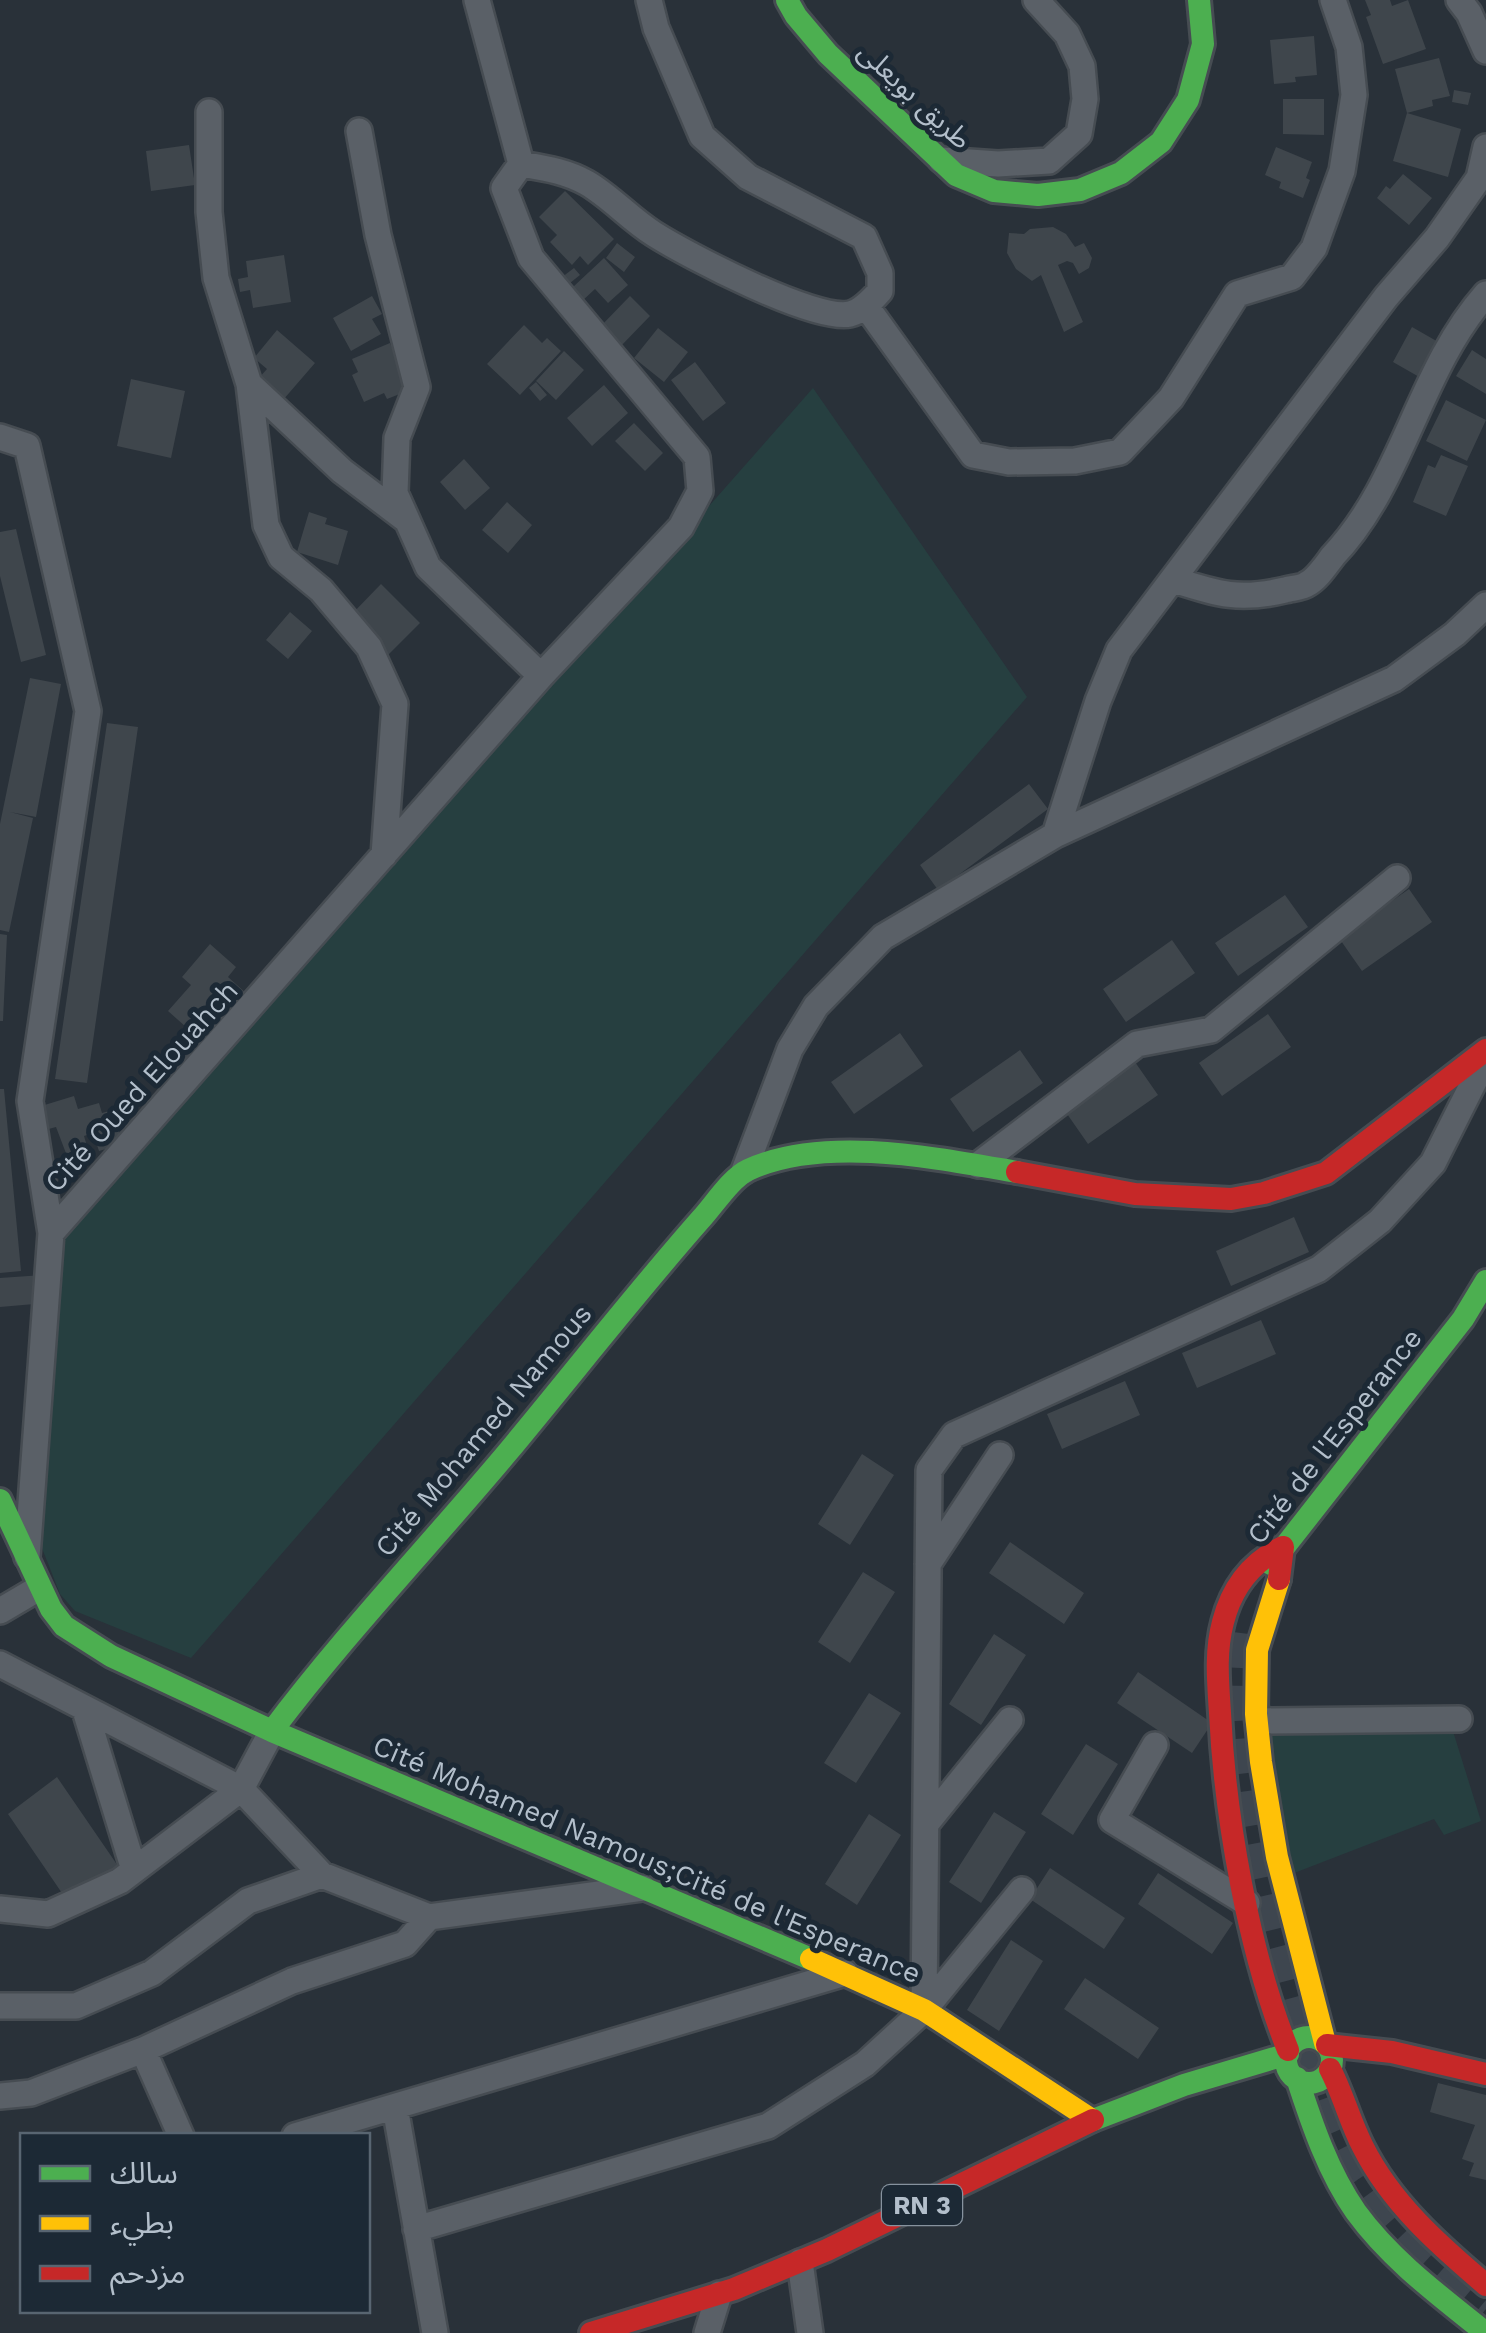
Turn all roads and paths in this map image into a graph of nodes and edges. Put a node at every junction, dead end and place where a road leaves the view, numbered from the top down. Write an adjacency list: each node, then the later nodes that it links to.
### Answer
1 (477, 0): 13 (street)
2 (650, 0): 15 (street)
3 (787, 0): 12 (main road, طريق بويعلى)
4 (1036, 0): 12 (street)
5 (1199, 0): 12 (main road, طريق بويعلى)
6 (1333, 0): 15 (street)
7 (1458, 0): 8 (street)
8 (1486, 51)
9 (209, 112): 16 (street)
10 (359, 131): 18 (street)
11 (1486, 147): 19 (street)
12 (941, 160)
13 (521, 164): 15 (street); 21 (street, Cité Oued Elouahch)
14 (1486, 294): 19 (street)
15 (866, 306)
16 (249, 384): 18 (street); 23 (street)
17 (0, 437): 29 (street, Cité Oued Elouahch)
18 (408, 521): 21 (street)
19 (1174, 580): 22 (street)
20 (1486, 605): 22 (street)
21 (542, 676): 23 (street, Cité Oued Elouahch)
22 (1055, 836): 28 (street)
23 (384, 855): 29 (street, Cité Oued Elouahch)
24 (1397, 878): 27 (street)
25 (1486, 1050): 27 (main road)
26 (1486, 1058): 35 (street)
27 (978, 1165): 28 (main road)
28 (744, 1171): 44 (main road, Cité Mohamed Namous)
29 (51, 1233): 34 (street, Cité Oued Elouahch)
30 (1486, 1281): 33 (main road, Cité de l'Esperance)
31 (1000, 1455): 35 (street)
32 (0, 1500): 34 (main road)
33 (1283, 1547): 38 (main road, Cité de l'Esperance); 43 (main road); 52 (main road)
34 (27, 1557): 36 (main road)
35 (928, 1564): 47 (street)
36 (39, 1588): 37 (street); 44 (main road)
37 (0, 1611)
38 (1241, 1633)
39 (0, 1664): 40 (street)
40 (86, 1710): 46 (street); 48 (street)
41 (1459, 1719): 43 (street)
42 (1010, 1720): 47 (street)
43 (1258, 1721): 59 (main road)
44 (272, 1731): 46 (street, Cité Mohamed Namous); 50 (main road, Cité Mohamed Namous;Cité de l'Esperance)
45 (1155, 1745): 52 (street)
46 (241, 1789): 48 (street, Cité Mohamed Namous); 49 (street)
47 (926, 1824): 57 (street)
48 (134, 1870): 53 (street, Cité Mohamed Namous)
49 (322, 1875): 54 (street); 56 (street)
50 (643, 1888): 54 (street); 55 (main road, Cité Mohamed Namous;Cité de l'Esperance)
51 (1022, 1890): 57 (street)
52 (1247, 1903): 60 (main road)
53 (0, 1909)
54 (429, 1917): 58 (street)
55 (845, 1974): 57 (main road, Cité Mohamed Namous;Cité de l'Esperance); 63 (street)
56 (0, 2006)
57 (924, 2010): 64 (main road, Cité Mohamed Namous;Cité de l'Esperance); 67 (street)
58 (143, 2050): 62 (street); 65 (street)
59 (1328, 2056): 60 (main road, RN 3); 60 (main road, RN 3); 61 (main road, RN 3); 69 (main road)
60 (1291, 2064): 64 (main road, RN 3); 75 (main road)
61 (1486, 2074)
62 (0, 2096)
63 (395, 2106): 66 (street); 67 (street)
64 (1092, 2120): 68 (main road, RN 3)
65 (179, 2133)
66 (305, 2133)
67 (416, 2229): 71 (street)
68 (800, 2262): 70 (main road, RN 3); 74 (street)
69 (1486, 2284)
70 (719, 2294): 72 (main road, RN 3); 73 (street)
71 (435, 2333)
72 (591, 2333)
73 (708, 2333)
74 (810, 2333)
75 (1486, 2333)

